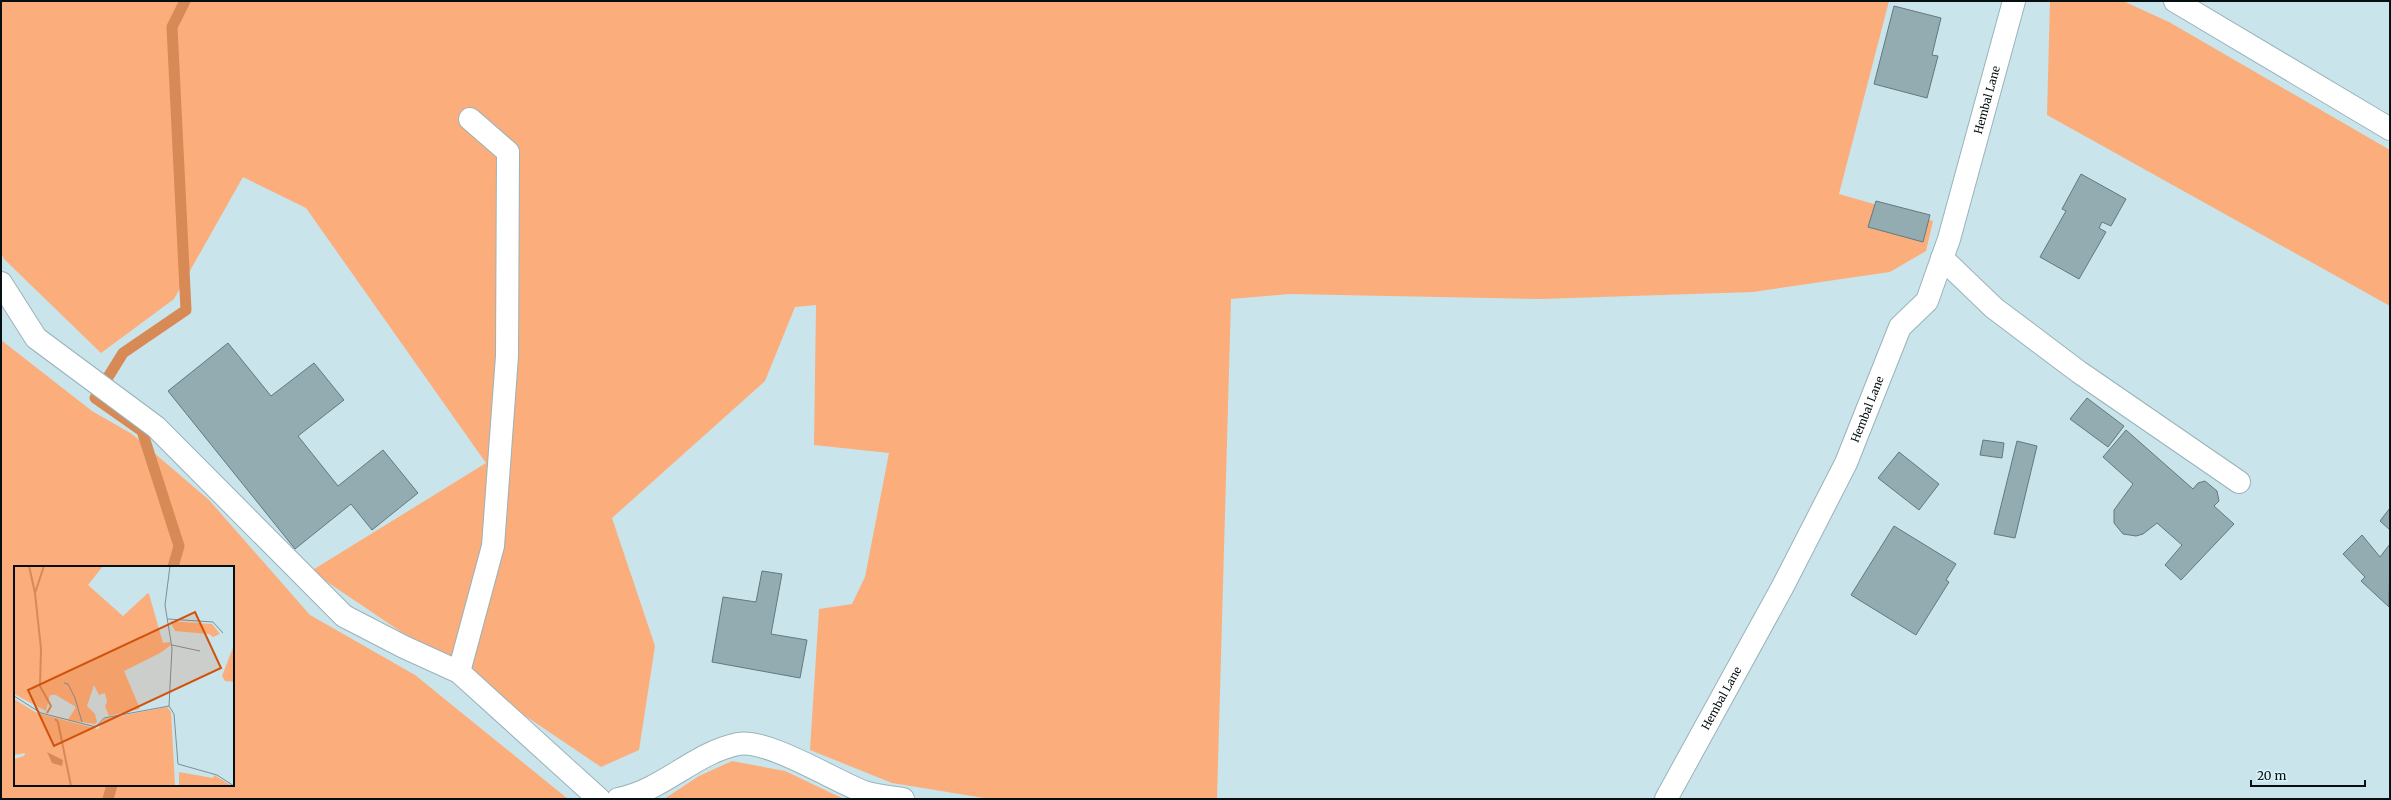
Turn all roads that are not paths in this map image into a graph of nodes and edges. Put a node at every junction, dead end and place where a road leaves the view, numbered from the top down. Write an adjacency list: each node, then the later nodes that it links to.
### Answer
1 (2014, 1): 5 (street, Hembal Lane)
2 (2175, 1): 4 (street)
3 (470, 118): 8 (street)
4 (2390, 129)
5 (1942, 258): 7 (street); 12 (street, Hembal Lane)
6 (1, 283): 8 (street)
7 (2239, 482)
8 (460, 672): 9 (street)
9 (599, 799)
10 (618, 799): 11 (street)
11 (903, 799)
12 (1666, 799)

